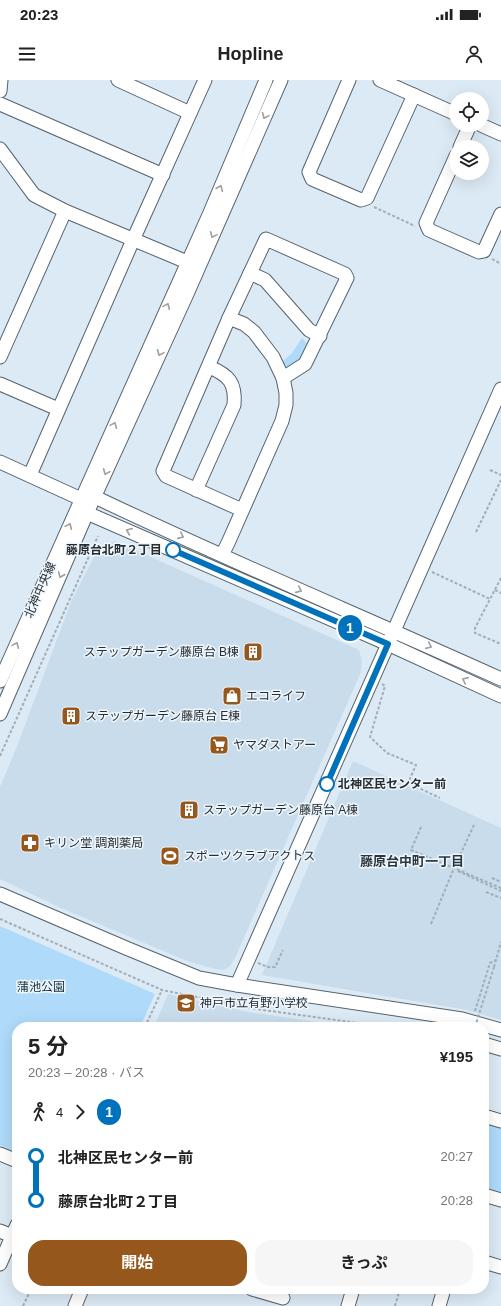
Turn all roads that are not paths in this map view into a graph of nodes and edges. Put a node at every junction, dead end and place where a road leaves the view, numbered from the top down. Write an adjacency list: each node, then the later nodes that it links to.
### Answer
1 (1, 80): 8 (street)
2 (118, 80): 12 (street)
3 (205, 80): 12 (street)
4 (266, 80): 21 (street, 北神中央線, one-way to 4)
5 (281, 80): 34 (street, one-way to 34)
6 (349, 80): 9 (street)
7 (380, 80): 9 (street)
8 (0, 91)
9 (414, 95): 11 (street)
10 (0, 104): 17 (street)
11 (449, 111)
12 (190, 113): 17 (street)
13 (489, 129): 14 (street)
14 (501, 134)
15 (0, 149): 18 (street)
16 (449, 172): 19 (street)
17 (164, 175): 20 (street)
18 (65, 211): 20 (street); 25 (street)
19 (501, 214)
20 (133, 240): 21 (street); 30 (street)
21 (187, 262): 35 (street, 北神中央線, one-way to 21)
22 (250, 273): 23 (street); 24 (street); 24 (street)
23 (229, 318): 26 (street); 27 (street)
24 (320, 336): 27 (street)
25 (0, 357)
26 (209, 367): 33 (street); 33 (street)
27 (283, 378): 36 (street)
28 (0, 384): 30 (street)
29 (501, 389): 39 (street)
30 (58, 410): 32 (street)
31 (0, 462): 32 (street)
32 (30, 475): 35 (street)
33 (196, 490): 36 (street)
34 (95, 497): 35 (street); 37 (street); 38 (street, one-way to 38)
35 (81, 499): 37 (street); 42 (street, 北神中央線, one-way to 35)
36 (242, 510): 38 (street)
37 (87, 513): 40 (street, one-way to 37); 44 (street, one-way to 44)
38 (222, 555): 39 (street, one-way to 39)
39 (394, 630): 40 (street); 41 (street, one-way to 41)
40 (388, 644): 43 (street, one-way to 40); 46 (street)
41 (501, 679)
42 (0, 681)
43 (501, 696)
44 (0, 714)
45 (0, 894): 46 (street)
46 (237, 985): 47 (street)
47 (473, 1022)
48 (489, 1027): 49 (street)
49 (501, 1030)
50 (489, 1045): 51 (street)
51 (501, 1049)
52 (489, 1117): 53 (street)
53 (501, 1121)
54 (0, 1154): 55 (street)
55 (12, 1159)
56 (489, 1196): 57 (street)
57 (501, 1200)
58 (0, 1231): 59 (street)
59 (12, 1231)
60 (12, 1238): 62 (street)
61 (489, 1263): 63 (street)
62 (0, 1264)
63 (501, 1267)
64 (81, 1294): 69 (street)
65 (269, 1294): 68 (street)
66 (352, 1294): 70 (street)
67 (443, 1294): 71 (street)
68 (283, 1298)
69 (77, 1306)
70 (348, 1306)
71 (439, 1306)

